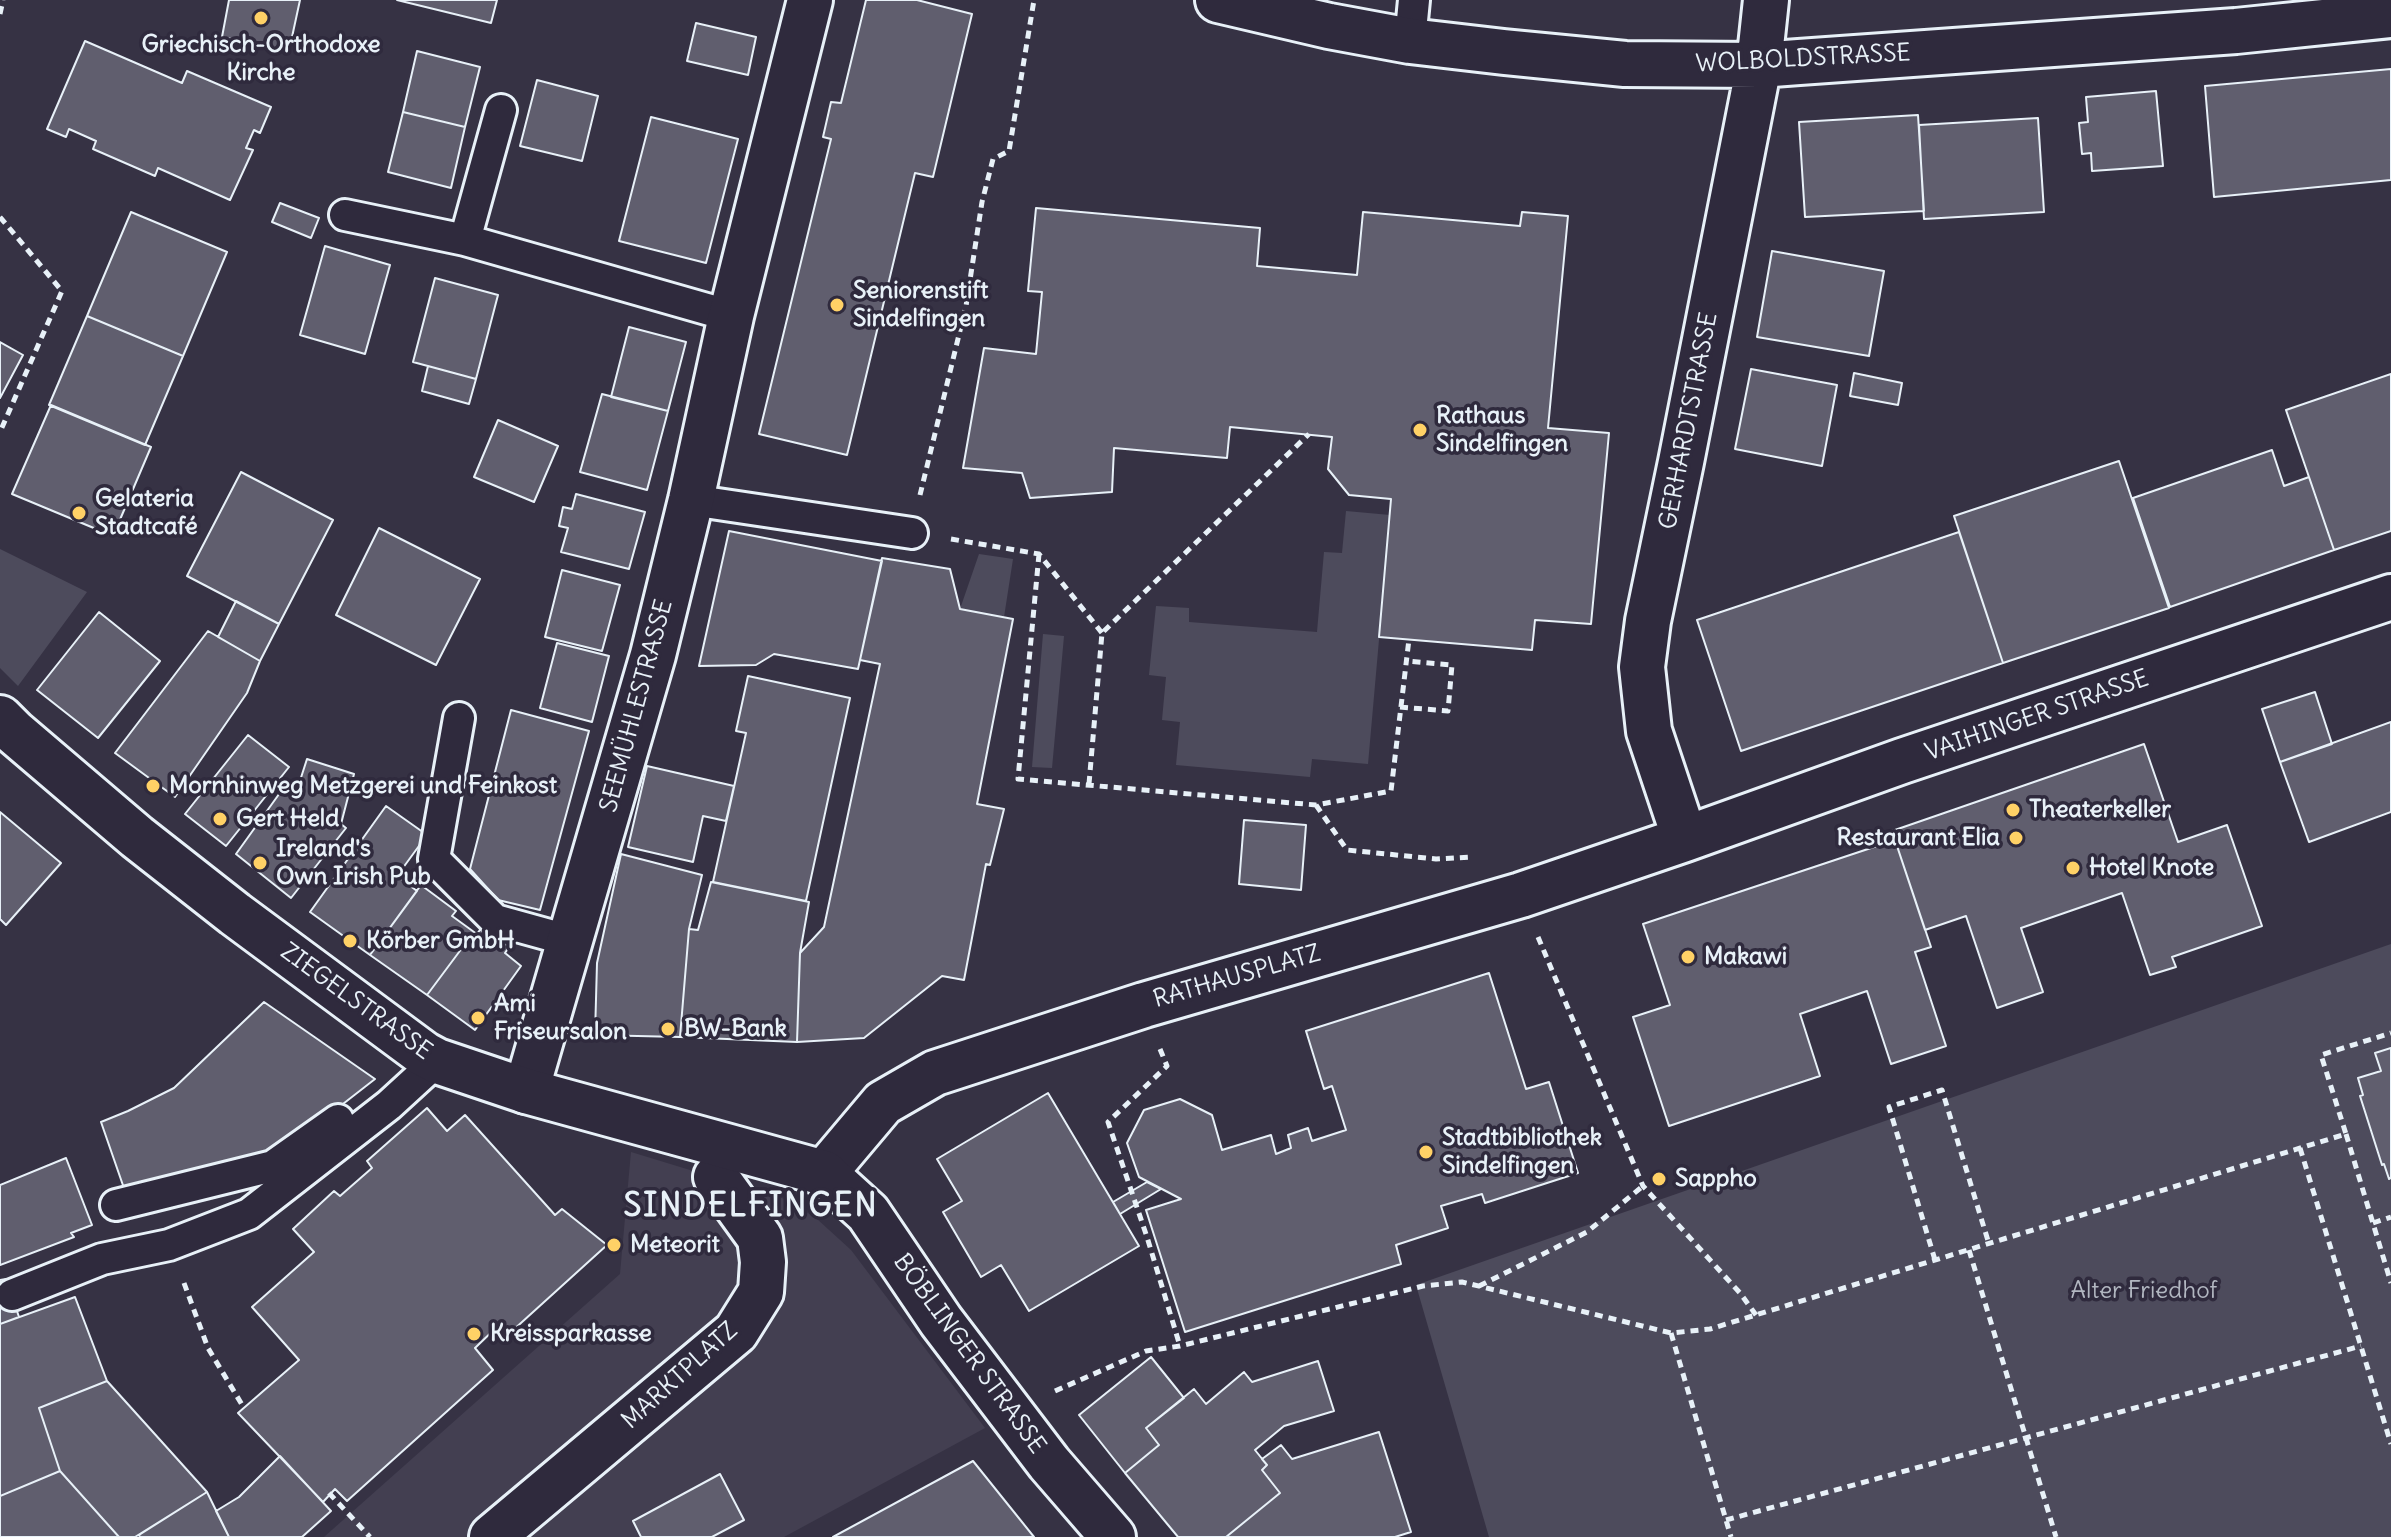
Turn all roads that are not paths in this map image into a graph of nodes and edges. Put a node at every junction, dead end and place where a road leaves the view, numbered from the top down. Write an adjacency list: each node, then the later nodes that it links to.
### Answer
1 (810, 0): 11 (street, SEEMÜHLESTRASSE)
2 (1218, 0): 6 (street, WOLBOLDSTRASSE)
3 (1766, 0): 7 (street, GERHARDTSTRASSE)
4 (2391, 15): 5 (street, WOLBOLDSTRASSE)
5 (2235, 16): 7 (street, WOLBOLDSTRASSE)
6 (1412, 21): 7 (street, WOLBOLDSTRASSE)
7 (1759, 65): 17 (street, GERHARDTSTRASSE)
8 (501, 110): 10 (lane)
9 (345, 215): 10 (lane)
10 (465, 240): 11 (lane)
11 (731, 316): 12 (street, SEEMÜHLESTRASSE)
12 (691, 500): 13 (lane); 18 (street, SEEMÜHLESTRASSE)
13 (912, 533)
14 (2391, 597): 17 (street, VAIHINGER STRASSE)
15 (0, 718): 19 (street, ZIEGELSTRASSE)
16 (459, 718): 18 (lane)
17 (1685, 839): 22 (street, RATHAUSPLATZ)
18 (571, 941): 20 (street, SEEMÜHLESTRASSE)
19 (437, 1061): 20 (street, ZIEGELSTRASSE); 21 (lane)
20 (526, 1091): 22 (street, ZIEGELSTRASSE)
21 (389, 1105): 24 (lane); 25 (lane)
22 (824, 1173): 27 (street, BÖBLINGER STRASSE)
23 (716, 1177): 26 (street, MARKTPLATZ)
24 (116, 1205)
25 (12, 1295)
26 (492, 1537)
27 (1113, 1537)

